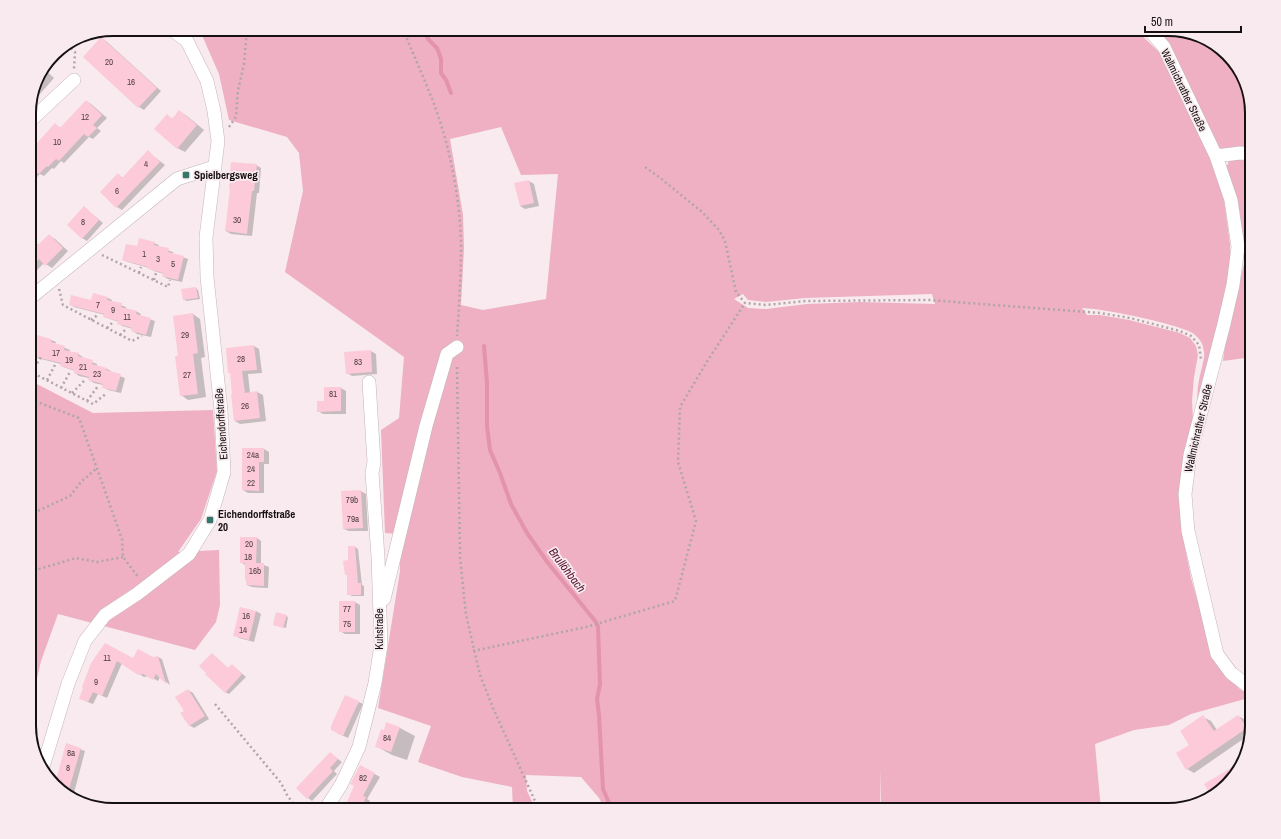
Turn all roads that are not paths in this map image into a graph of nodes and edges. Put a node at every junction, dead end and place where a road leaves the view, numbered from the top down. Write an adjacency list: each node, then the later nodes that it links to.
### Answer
1 (180, 36): 7 (street, Eichendorffstraße)
2 (1155, 36): 6 (street, Wallmichrather Straße)
3 (74, 80): 4 (street)
4 (36, 115)
5 (1245, 153): 6 (street)
6 (1216, 156): 12 (street, Wallmichrather Straße)
7 (214, 167): 8 (street); 13 (street, Eichendorffstraße)
8 (36, 294)
9 (456, 347): 11 (street)
10 (369, 382): 11 (street, Kuhstraße)
11 (379, 616): 14 (street, Kuhstraße)
12 (1245, 684)
13 (45, 762)
14 (329, 803)

